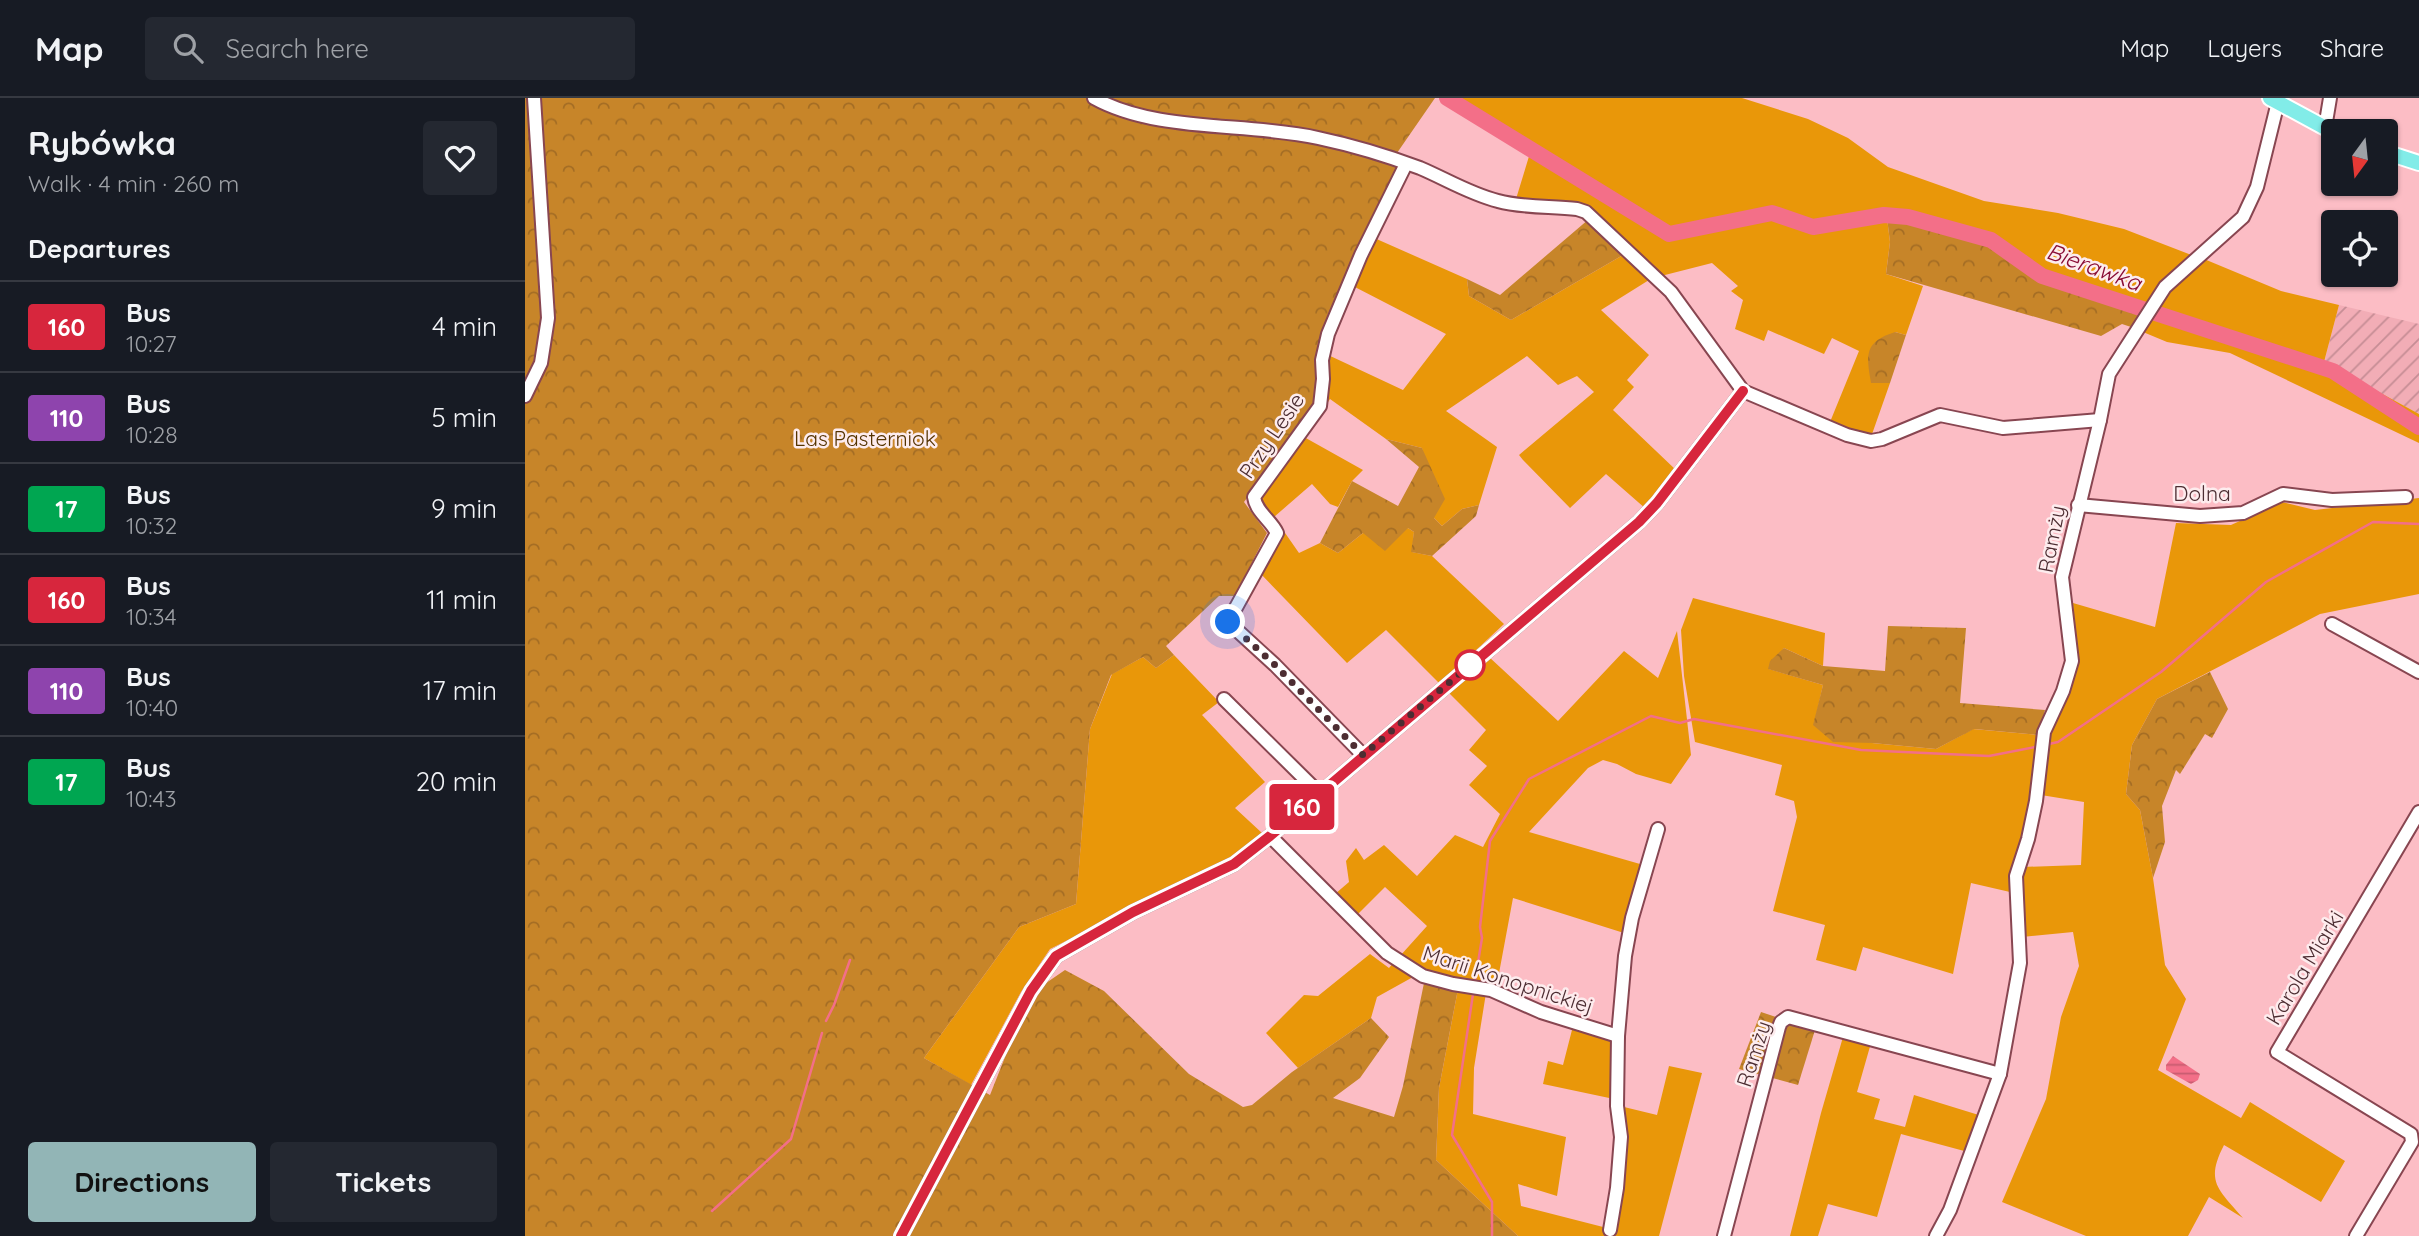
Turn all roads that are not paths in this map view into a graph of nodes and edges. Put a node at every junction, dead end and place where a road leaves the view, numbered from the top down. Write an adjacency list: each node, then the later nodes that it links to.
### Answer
1 (534, 98): 11 (street)
2 (1094, 98): 9 (street)
3 (2330, 98): 5 (street)
4 (2274, 100): 6 (main road); 12 (street, Ramży)
5 (2329, 119)
6 (2321, 126)
7 (2398, 156): 8 (main road)
8 (2419, 163)
9 (1406, 164): 10 (street); 18 (street, Przy Lesie)
10 (1743, 391): 12 (street); 18 (street)
11 (525, 396)
12 (2100, 420): 14 (street, Ramży)
13 (2406, 497): 14 (street, Dolna)
14 (2078, 505): 24 (street, Ramży)
15 (2332, 624): 16 (street)
16 (2419, 672)
17 (1224, 699): 19 (street)
18 (1363, 755): 19 (street)
19 (1319, 793): 22 (street)
20 (2419, 812): 29 (street, Karola Miarki)
21 (1658, 829): 23 (street)
22 (1270, 836): 23 (street, Marii Konopnickiej); 26 (street)
23 (1618, 1036): 25 (street)
24 (2000, 1074): 27 (street, Ramży); 28 (street, Ramży)
25 (1610, 1230)
26 (901, 1236)
27 (1724, 1236)
28 (1936, 1236)
29 (2355, 1236)

